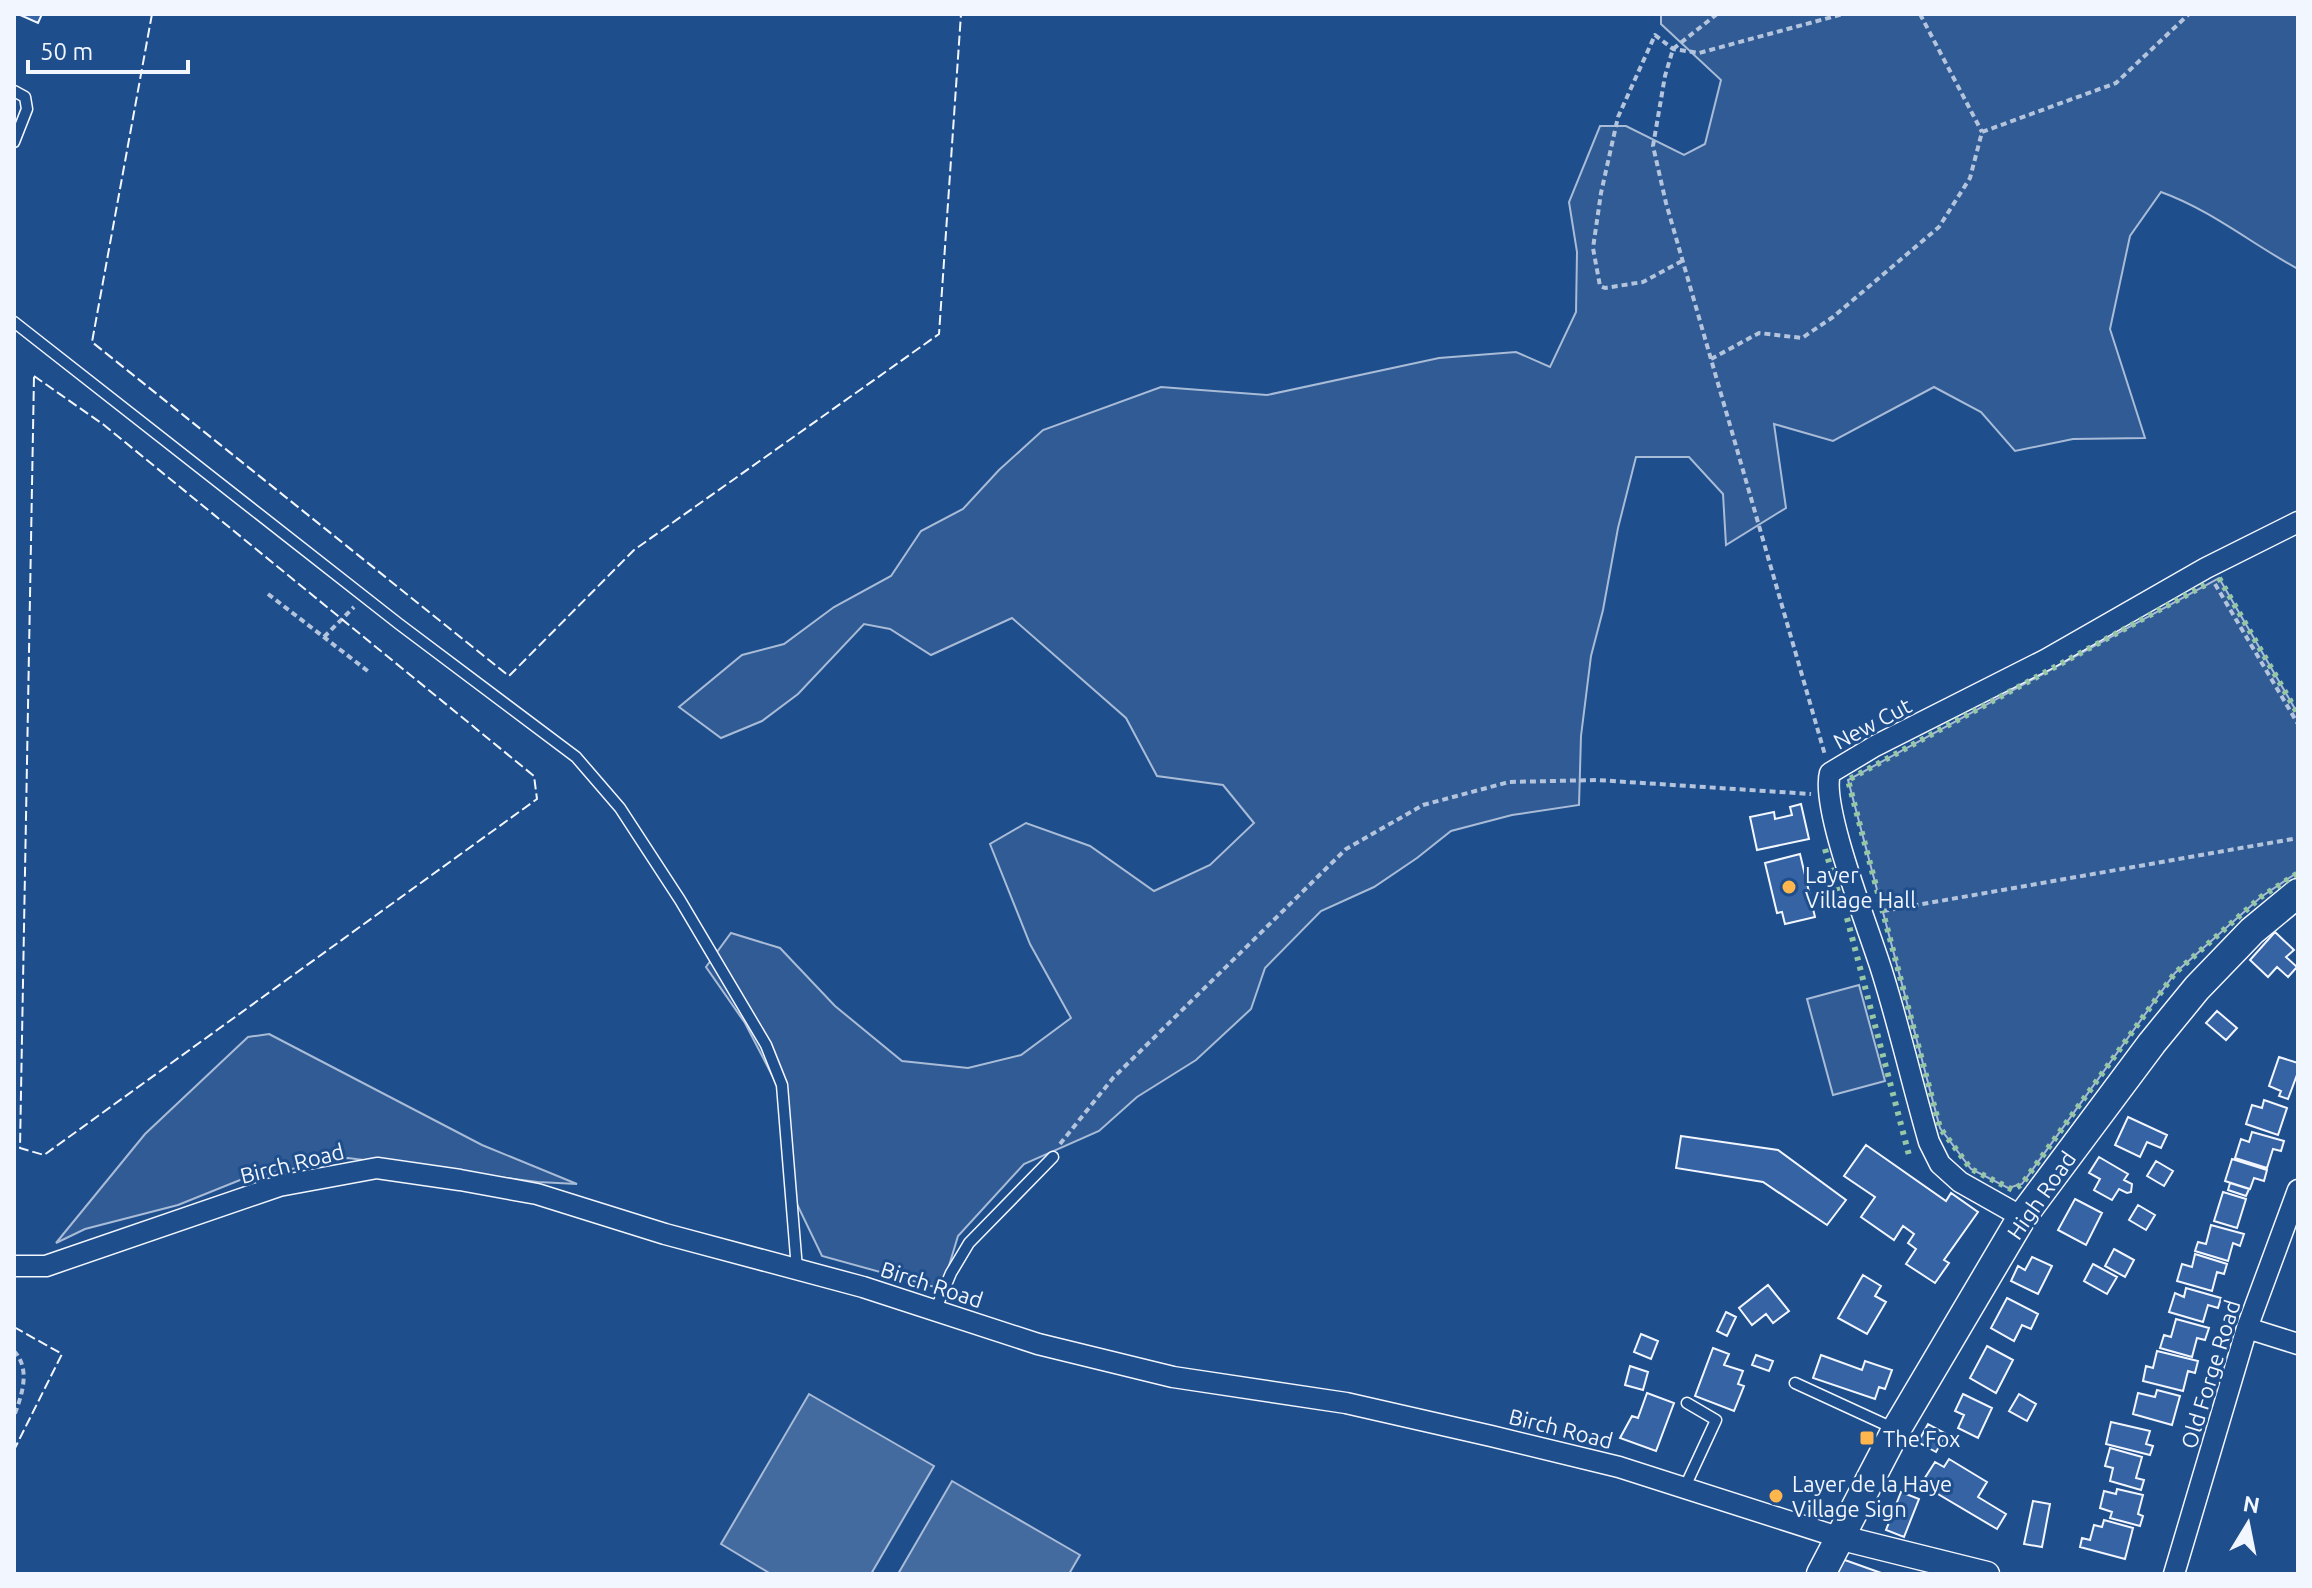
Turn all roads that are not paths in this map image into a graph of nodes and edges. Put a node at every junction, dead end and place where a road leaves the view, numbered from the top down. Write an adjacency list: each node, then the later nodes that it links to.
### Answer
1 (14, 91): 2 (lane)
2 (14, 142)
3 (14, 322): 10 (lane)
4 (2298, 522): 8 (street, New Cut)
5 (2298, 893): 8 (main road, High Road)
6 (1053, 1157): 11 (lane)
7 (2298, 1190): 12 (street, Old Forge Road)
8 (2022, 1217): 16 (main road, High Road)
9 (14, 1266): 10 (street, Birch Road)
10 (797, 1269): 11 (street, Birch Road)
11 (935, 1311): 17 (street, Birch Road)
12 (2247, 1328): 13 (street); 21 (street, Old Forge Road)
13 (2298, 1344)
14 (1795, 1383): 16 (lane)
15 (1687, 1403): 17 (lane)
16 (1896, 1430): 18 (main road, High Road)
17 (1684, 1489): 18 (street, Birch Road)
18 (1838, 1537): 19 (main road, High Road); 20 (street)
19 (1821, 1574)
20 (1987, 1574)
21 (2174, 1574)

